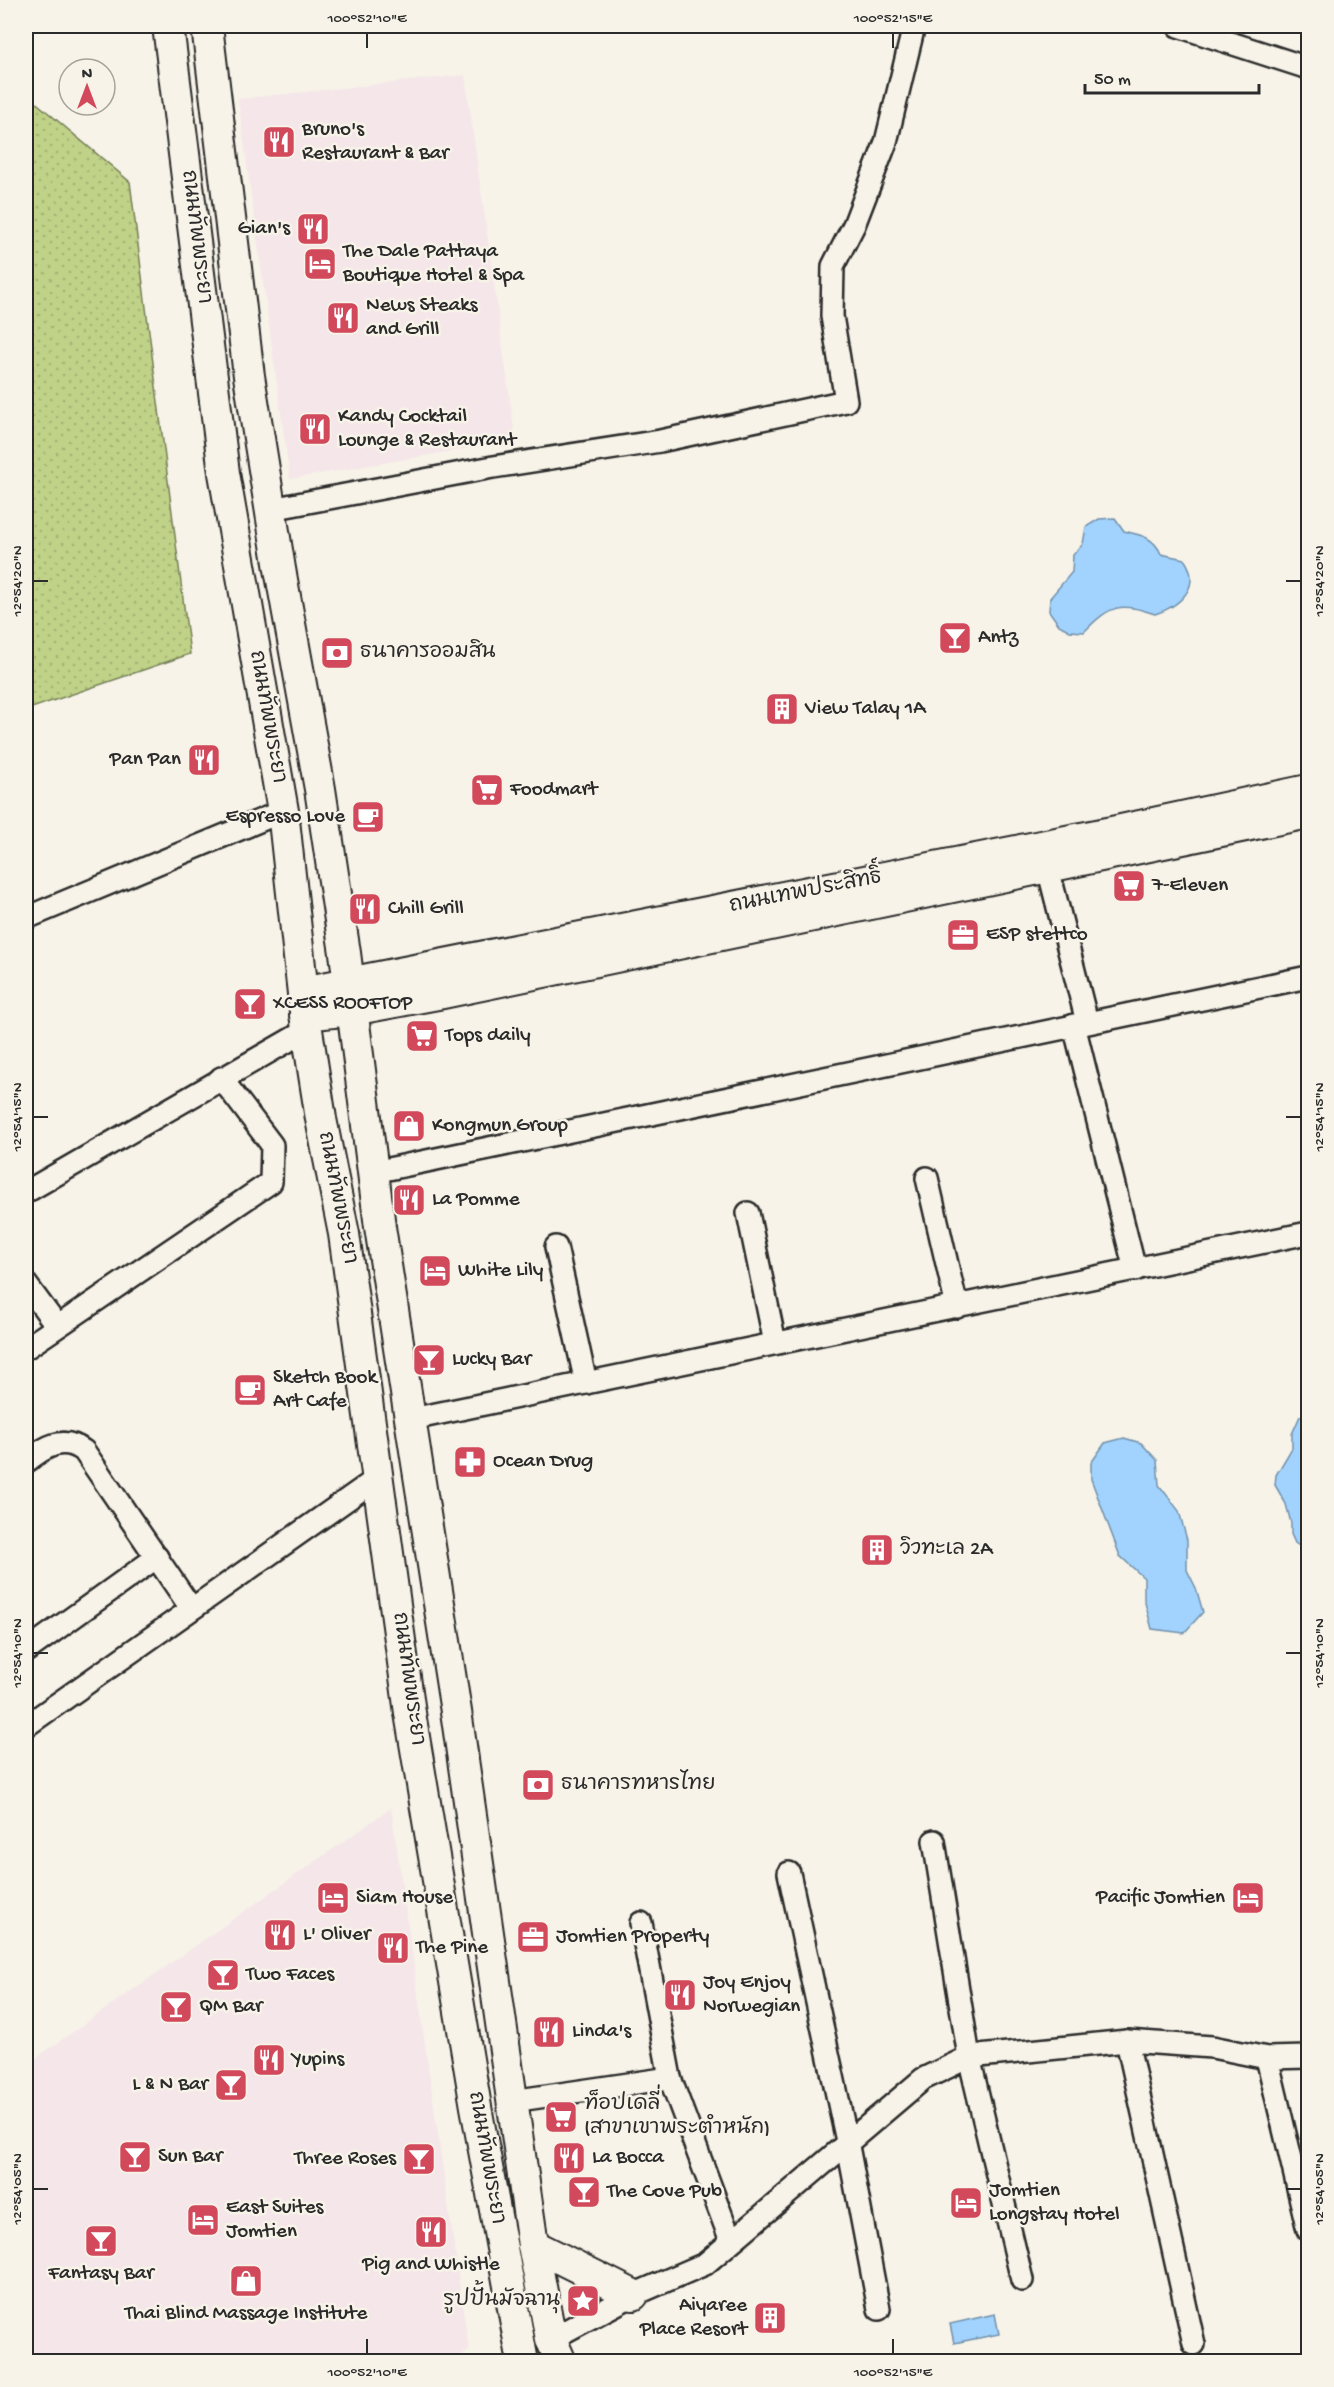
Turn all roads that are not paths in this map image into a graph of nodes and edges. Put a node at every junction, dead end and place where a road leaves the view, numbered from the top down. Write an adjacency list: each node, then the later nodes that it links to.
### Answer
1 (168, 26): 8 (main road, ถนนทัพพระยา)
2 (207, 26): 6 (main road, ถนนทัพพระยา)
3 (914, 26): 6 (street)
4 (1178, 26): 5 (street)
5 (1308, 68)
6 (271, 509): 13 (main road, ถนนทัพพระยา)
7 (1308, 790): 13 (main road, ถนนเทพประสิทธิ์)
8 (283, 811): 11 (street); 14 (main road, ถนนทัพพระยา)
9 (1308, 813): 10 (main road, ถนนเทพประสิทธิ์)
10 (1048, 868): 13 (main road, ถนนเทพประสิทธิ์); 15 (street)
11 (26, 918)
12 (1308, 977): 15 (street)
13 (350, 997): 14 (main road, ถนนเทพประสิทธิ์); 17 (main road, ถนนทัพพระยา)
14 (305, 1012): 16 (street); 32 (main road, ถนนทัพพระยา)
15 (1081, 1024): 17 (street); 23 (street)
16 (221, 1078): 19 (street); 26 (street)
17 (374, 1172): 30 (main road, ถนนทัพพระยา)
18 (927, 1178): 25 (street)
19 (26, 1192)
20 (748, 1213): 27 (street)
21 (1308, 1233): 23 (street)
22 (556, 1246): 29 (street)
23 (1135, 1270): 25 (street)
24 (26, 1284): 26 (street)
25 (957, 1307): 27 (street)
26 (57, 1326): 28 (street)
27 (775, 1343): 29 (street)
28 (26, 1348)
29 (586, 1383): 30 (street)
30 (412, 1419): 45 (main road, ถนนทัพพระยา)
31 (26, 1462): 33 (street)
32 (379, 1477): 34 (street); 46 (main road, ถนนทัพพระยา)
33 (157, 1557): 34 (street); 35 (street)
34 (191, 1608): 36 (street)
35 (26, 1651)
36 (26, 1726)
37 (934, 1841): 41 (street)
38 (789, 1873): 47 (street)
39 (641, 1923): 44 (street)
40 (1127, 2041): 41 (street); 43 (street); 54 (street)
41 (969, 2056): 47 (street); 51 (street)
42 (1308, 2057): 43 (street)
43 (1267, 2058): 48 (street)
44 (670, 2078): 45 (street); 49 (street)
45 (512, 2101): 46 (main road); 50 (main road, ถนนทัพพระยา)
46 (476, 2107): 56 (main road, ถนนทัพพระยา)
47 (847, 2141): 49 (street); 53 (street)
48 (1308, 2230)
49 (731, 2241): 52 (street)
50 (533, 2245): 52 (main road); 55 (main road, ถนนทัพพระยา)
51 (1022, 2280)
52 (633, 2295): 55 (street)
53 (879, 2309)
54 (1194, 2344)
55 (556, 2350): 56 (main road)
56 (516, 2358)

